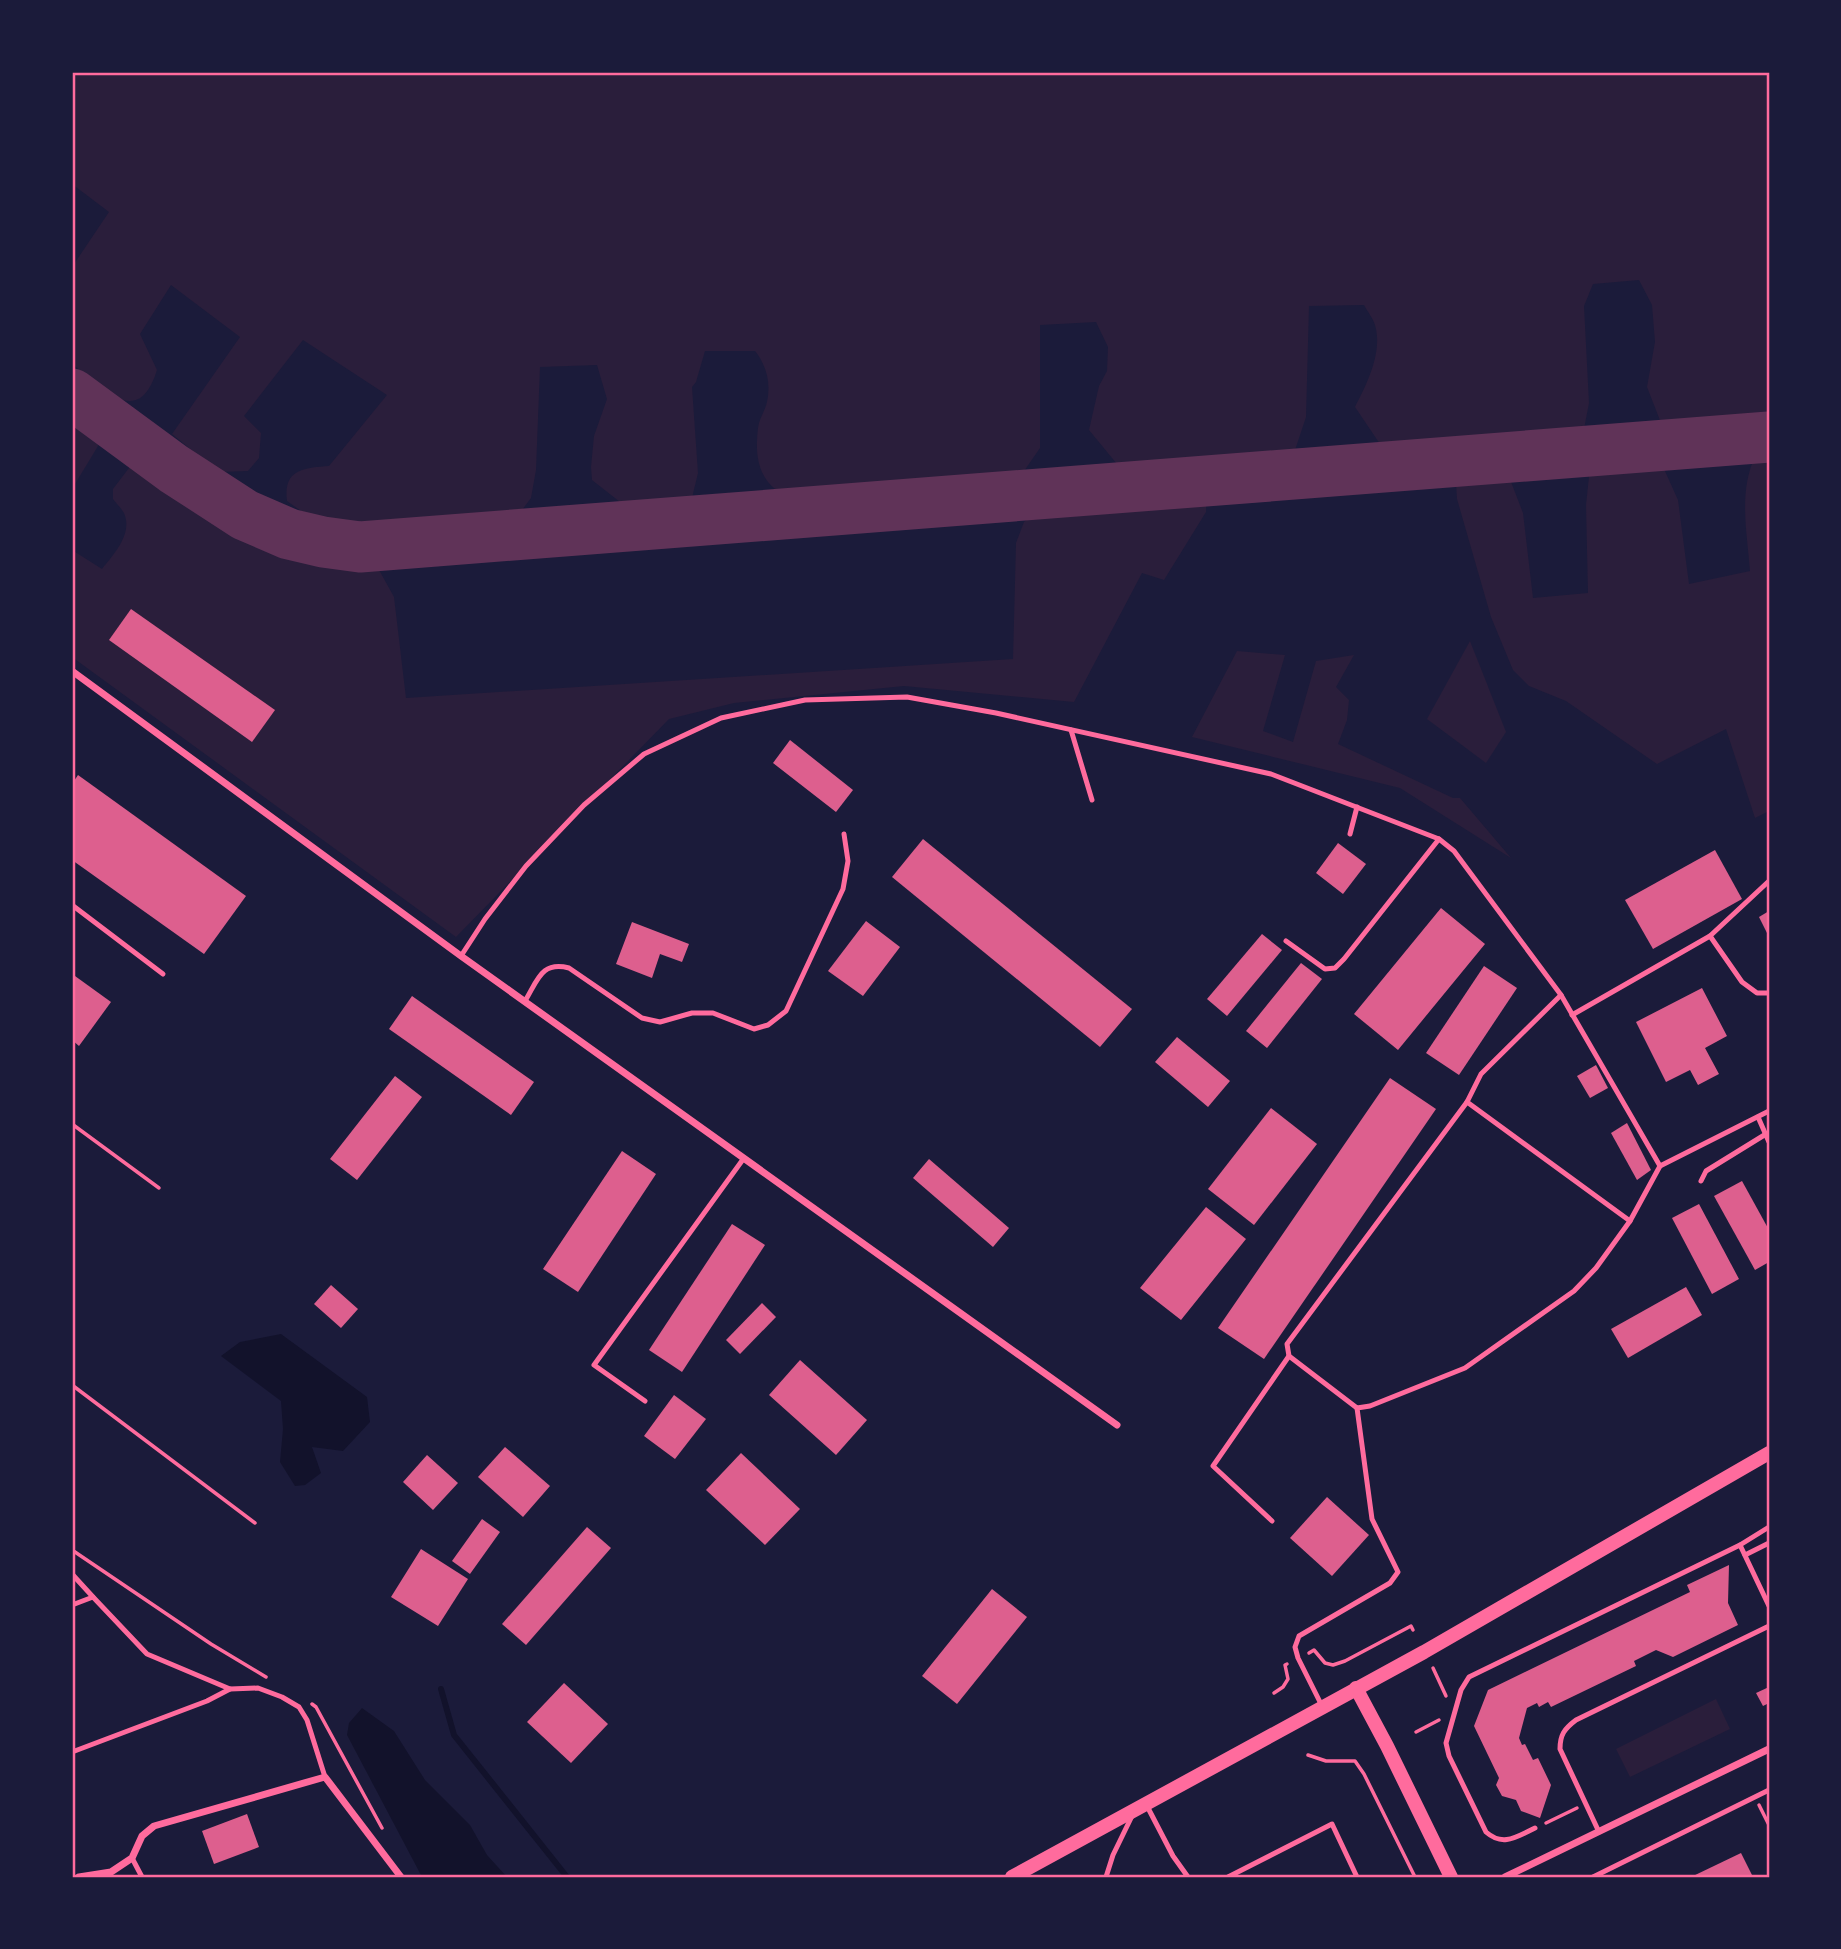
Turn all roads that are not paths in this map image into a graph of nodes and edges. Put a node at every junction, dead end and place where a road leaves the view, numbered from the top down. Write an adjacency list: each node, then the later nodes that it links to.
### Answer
1 (72, 671): 12 (street)
2 (1071, 730): 3 (lane); 4 (lane); 12 (lane)
3 (1092, 800)
4 (1357, 807): 5 (lane); 7 (lane)
5 (1350, 834)
6 (844, 835): 16 (lane)
7 (1439, 839): 11 (lane); 15 (lane)
8 (1769, 881): 10 (lane)
9 (72, 905): 13 (lane)
10 (1710, 936): 14 (lane); 17 (lane)
11 (1286, 941)
12 (461, 956): 16 (street)
13 (163, 974)
14 (1769, 993)
15 (1561, 995): 17 (lane); 18 (lane)
16 (525, 1001): 23 (street)
17 (1572, 1015): 24 (lane)
18 (1467, 1102): 26 (lane); 27 (lane)
19 (1769, 1111): 20 (lane)
20 (1758, 1117): 21 (lane); 24 (lane)
21 (1766, 1134): 22 (lane); 25 (lane)
22 (1769, 1142)
23 (744, 1158): 28 (lane); 30 (street)
24 (1660, 1166): 26 (lane)
25 (1701, 1181)
26 (1630, 1222): 29 (lane)
27 (1289, 1356): 29 (lane); 32 (lane)
28 (645, 1401)
29 (1357, 1408): 44 (lane)
30 (1117, 1425)
31 (1769, 1453): 42 (main road)
32 (1272, 1521)
33 (1769, 1527): 35 (lane)
34 (1769, 1543): 36 (lane)
35 (1740, 1545): 36 (lane); 50 (lane)
36 (1745, 1555): 40 (lane)
37 (72, 1574): 38 (lane)
38 (93, 1597): 39 (lane); 43 (lane)
39 (72, 1605)
40 (1769, 1605)
41 (1769, 1626): 51 (lane)
42 (1356, 1688): 44 (main road); 61 (main road)
43 (230, 1689): 46 (lane); 47 (lane)
44 (1322, 1707): 49 (main road)
45 (1769, 1749): 51 (street)
46 (72, 1752)
47 (325, 1777): 52 (street); 55 (street)
48 (1769, 1790): 63 (lane)
49 (1141, 1806): 56 (main road); 57 (lane); 58 (lane)
50 (1535, 1828)
51 (1599, 1832): 62 (street)
52 (132, 1858): 53 (street); 54 (lane)
53 (79, 1877)
54 (142, 1877)
55 (401, 1877)
56 (1012, 1877)
57 (1106, 1877)
58 (1188, 1877)
59 (1227, 1877): 60 (lane)
60 (1357, 1877)
61 (1451, 1877)
62 (1505, 1877)
63 (1593, 1877)

